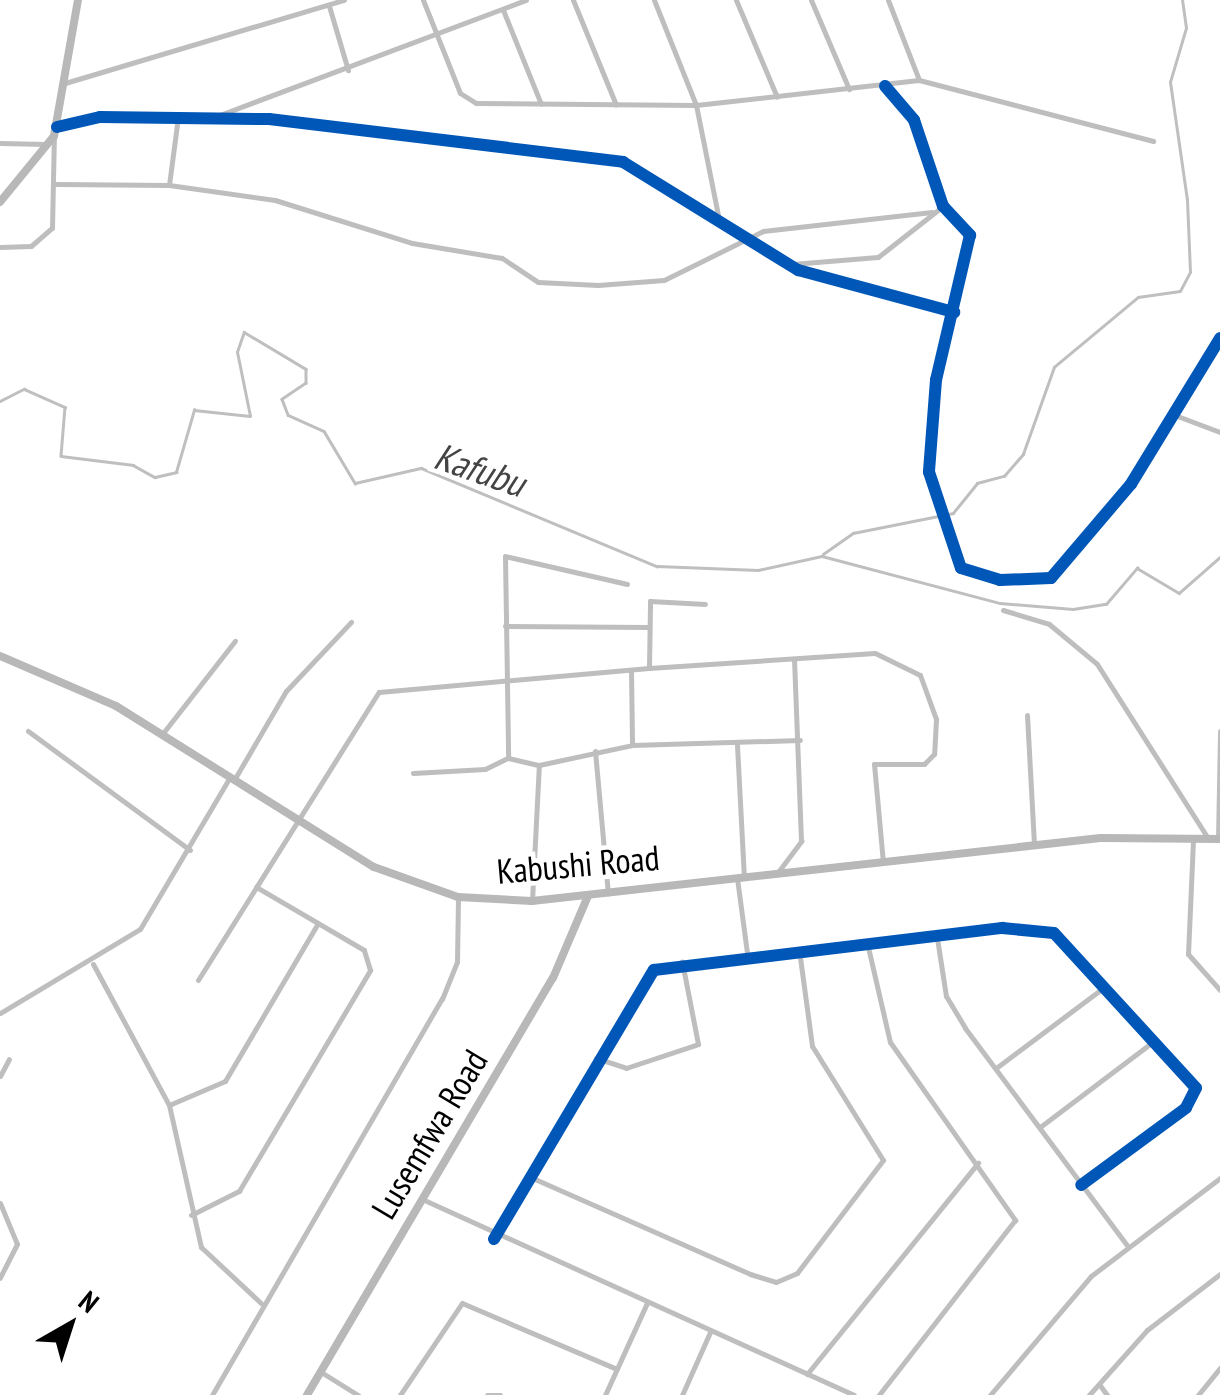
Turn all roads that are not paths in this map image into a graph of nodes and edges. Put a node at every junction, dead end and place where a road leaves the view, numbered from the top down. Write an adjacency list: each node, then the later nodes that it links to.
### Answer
1 (78, 0): 15 (main road)
2 (344, 0): 10 (street)
3 (423, 0): 12 (street)
4 (526, 0): 11 (street)
5 (573, 0): 20 (street)
6 (654, 0): 21 (street)
7 (736, 0): 18 (street)
8 (810, 0): 17 (street)
9 (888, 0): 14 (street)
10 (328, 6): 13 (street); 15 (street)
11 (504, 10): 12 (street); 19 (street)
12 (438, 38): 13 (street); 19 (street)
13 (348, 71): 23 (street)
14 (919, 80): 16 (street); 25 (street)
15 (65, 82): 24 (main road)
16 (885, 86): 17 (street); 30 (street)
17 (849, 90): 18 (street)
18 (776, 97): 21 (street)
19 (541, 104): 20 (street)
20 (616, 105): 21 (street)
21 (696, 105): 32 (street)
22 (178, 115): 23 (street); 24 (street); 28 (street)
23 (217, 116): 32 (street)
24 (53, 136): 26 (street); 27 (street); 29 (main road)
25 (1153, 141)
26 (0, 143)
27 (56, 184): 28 (street); 34 (street)
28 (169, 185): 33 (street)
29 (0, 202)
30 (943, 206): 31 (street); 36 (street)
31 (932, 212): 33 (street); 35 (street)
32 (719, 220): 33 (street)
33 (744, 238): 35 (street)
34 (0, 247)
35 (789, 265): 36 (street)
36 (954, 312): 38 (street)
37 (1220, 338): 38 (street)
38 (1171, 414): 39 (street)
39 (1220, 432)
40 (628, 584): 44 (street)
41 (705, 604): 45 (street)
42 (1003, 610): 66 (street)
43 (350, 622): 63 (street)
44 (505, 626): 45 (street); 51 (street)
45 (648, 626): 49 (street)
46 (235, 641): 55 (street)
47 (0, 656): 55 (main road, Kabushi Road)
48 (794, 660): 49 (street); 56 (street); 69 (street)
49 (649, 668): 50 (street)
50 (631, 670): 51 (street); 58 (street)
51 (503, 679): 60 (street); 64 (street)
52 (1027, 715): 67 (street)
53 (28, 730): 68 (street)
54 (1220, 731): 66 (street)
55 (161, 736): 63 (main road, Kabushi Road)
56 (800, 740): 57 (street); 70 (street)
57 (737, 744): 58 (street); 71 (street)
58 (632, 745): 59 (street)
59 (595, 751): 61 (street); 73 (street)
60 (508, 758): 61 (street); 62 (street)
61 (539, 764): 76 (street)
62 (413, 773)
63 (232, 778): 64 (main road, Kabushi Road); 68 (street)
64 (299, 819): 72 (street); 74 (main road, Kabushi Road)
65 (1194, 837): 66 (main road, Kabushi Road); 67 (main road, Kabushi Road); 86 (street)
66 (1216, 838)
67 (1034, 846): 69 (main road, Kabushi Road)
68 (190, 850): 83 (street)
69 (883, 862): 70 (main road, Kabushi Road)
70 (778, 873): 71 (main road, Kabushi Road)
71 (740, 877): 73 (main road, Kabushi Road); 81 (street)
72 (256, 888): 77 (street); 84 (street)
73 (608, 893): 75 (main road, Kabushi Road)
74 (458, 896): 76 (main road, Kabushi Road); 107 (street)
75 (588, 896): 76 (main road, Kabushi Road); 99 (main road, Lusemfwa Road)
76 (532, 900)
77 (318, 924): 93 (street); 101 (street)
78 (937, 938): 79 (street); 85 (street); 91 (street)
79 (868, 947): 80 (street); 95 (street)
80 (799, 950): 81 (street); 96 (street)
81 (747, 954): 82 (street)
82 (682, 962): 89 (street); 89 (street)
83 (93, 964): 87 (street); 93 (street)
84 (198, 980)
85 (1103, 988): 88 (street); 91 (street)
86 (1220, 990)
87 (0, 1012)
88 (1155, 1040): 94 (street); 98 (street)
89 (596, 1058): 96 (street)
90 (8, 1059): 92 (street)
91 (996, 1068): 94 (street)
92 (0, 1076)
93 (169, 1106): 101 (street)
94 (1040, 1126): 98 (street)
95 (978, 1163): 112 (street); 123 (street)
96 (528, 1176): 102 (street)
97 (1220, 1178): 103 (street)
98 (1081, 1185): 103 (street)
99 (422, 1200): 102 (street); 111 (main road, Lusemfwa Road)
100 (0, 1203): 105 (street)
101 (190, 1215): 107 (street)
102 (494, 1239): 106 (street)
103 (1126, 1246): 124 (street)
104 (1220, 1274): 113 (street)
105 (0, 1278)
106 (647, 1303): 108 (street); 110 (street)
107 (262, 1304): 114 (street)
108 (710, 1332): 112 (street); 121 (street)
109 (1220, 1368): 127 (street)
110 (617, 1369): 117 (street); 120 (street)
111 (321, 1372): 115 (main road, Lusemfwa Road); 116 (street)
112 (807, 1374): 122 (street)
113 (1099, 1384): 125 (street); 126 (street)
114 (212, 1395)
115 (307, 1395)
116 (358, 1395)
117 (400, 1395)
118 (487, 1395): 119 (street)
119 (500, 1395)
120 (605, 1395)
121 (682, 1395)
122 (854, 1395)
123 (879, 1395)
124 (990, 1395)
125 (1089, 1395)
126 (1107, 1395)
127 (1198, 1395)

